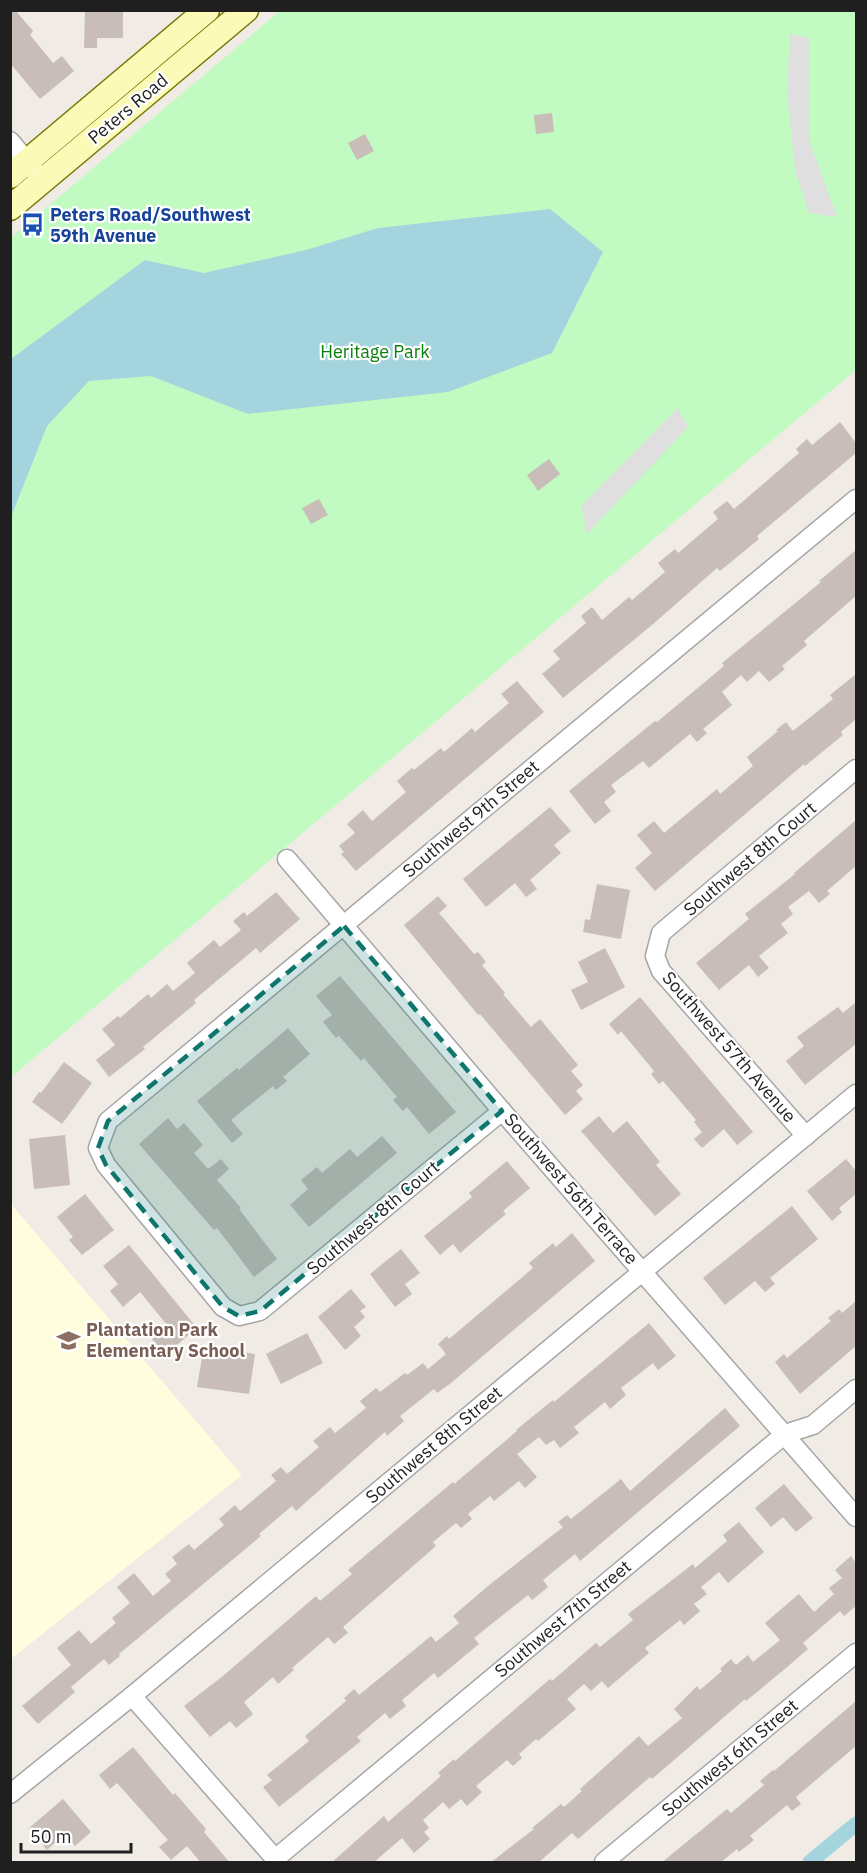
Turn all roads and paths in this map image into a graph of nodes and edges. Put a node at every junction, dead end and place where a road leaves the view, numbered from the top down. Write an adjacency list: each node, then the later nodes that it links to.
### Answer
1 (207, 10): 4 (main road, Peters Road)
2 (246, 10): 5 (main road, Peters Road)
3 (10, 141): 4 (street)
4 (19, 169): 5 (street)
5 (43, 181): 6 (main road, Peters Road)
6 (10, 208)
7 (855, 502): 10 (street, Southwest 9th Street)
8 (856, 769): 11 (street, Southwest 8th Court)
9 (287, 859): 10 (street, Southwest 56th Terrace)
10 (344, 926): 13 (street, Southwest 56th Terrace); 16 (street, Southwest 9th Street)
11 (655, 956): 14 (street, Southwest 57th Avenue)
12 (856, 1094): 14 (street, Southwest 8th Street)
13 (502, 1111): 15 (street, Southwest 56th Terrace); 16 (street, Southwest 8th Court)
14 (806, 1136): 15 (street, Southwest 8th Street)
15 (643, 1271): 18 (street, Southwest 56th Terrace); 21 (street, Southwest 8th Street)
16 (239, 1316)
17 (856, 1389): 18 (street, Southwest 7th Street)
18 (785, 1434): 19 (street, Southwest 56th Terrace); 23 (street, Southwest 7th Street)
19 (856, 1517)
20 (856, 1653): 24 (street, Southwest 6th Street)
21 (132, 1696): 22 (street, Southwest 8th Street); 23 (street)
22 (10, 1794)
23 (276, 1861)
24 (604, 1863)

